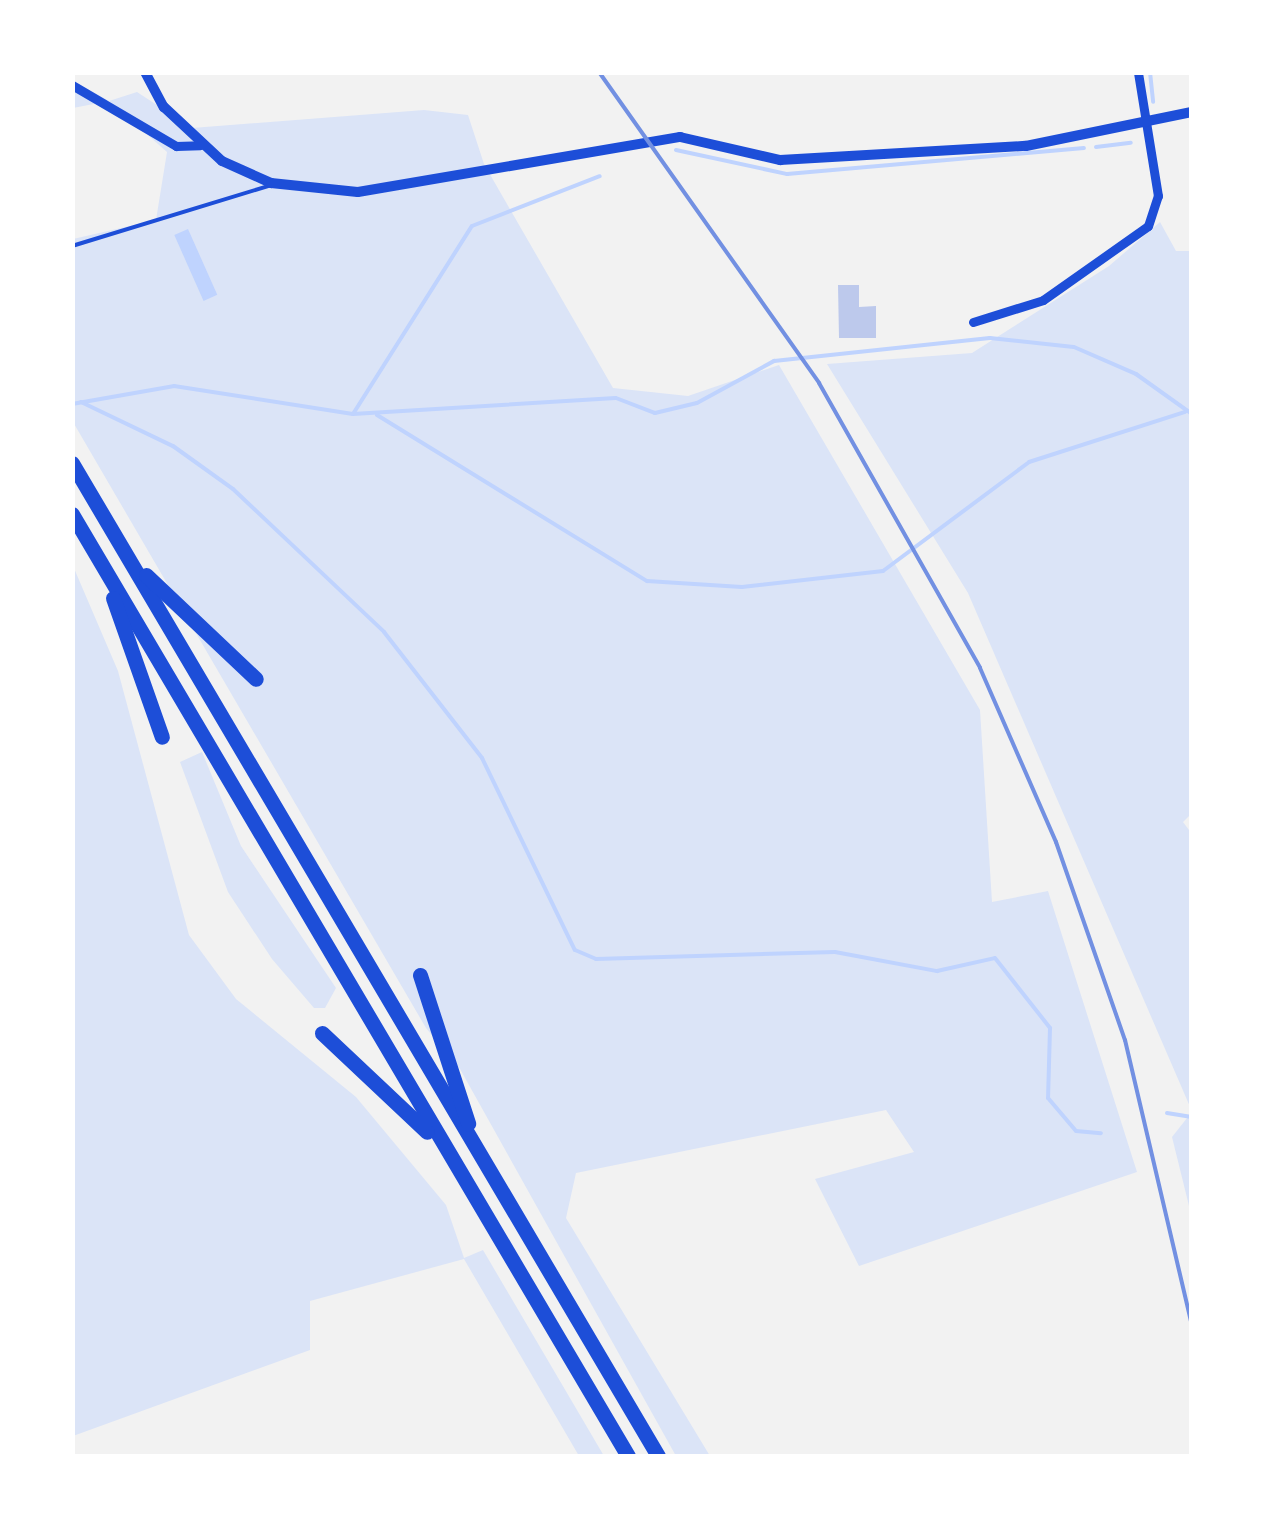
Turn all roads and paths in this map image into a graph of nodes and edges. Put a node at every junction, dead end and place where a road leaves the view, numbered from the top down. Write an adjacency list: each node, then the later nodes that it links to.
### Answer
1 (144, 72): 6 (street)
2 (1138, 72): 5 (street)
3 (72, 85): 6 (street)
4 (1192, 112): 5 (street)
5 (1142, 123): 7 (street); 9 (street)
6 (200, 145): 7 (street)
7 (272, 183): 8 (lane)
8 (72, 246)
9 (973, 322)
10 (72, 463): 12 (highway)
11 (72, 514): 13 (highway)
12 (126, 554): 14 (highway); 18 (highway)
13 (98, 556): 15 (highway); 19 (highway)
14 (256, 678)
15 (162, 737)
16 (420, 975): 18 (highway)
17 (322, 1033): 19 (highway)
18 (482, 1160): 21 (highway)
19 (453, 1162): 20 (highway)
20 (628, 1456)
21 (658, 1456)

